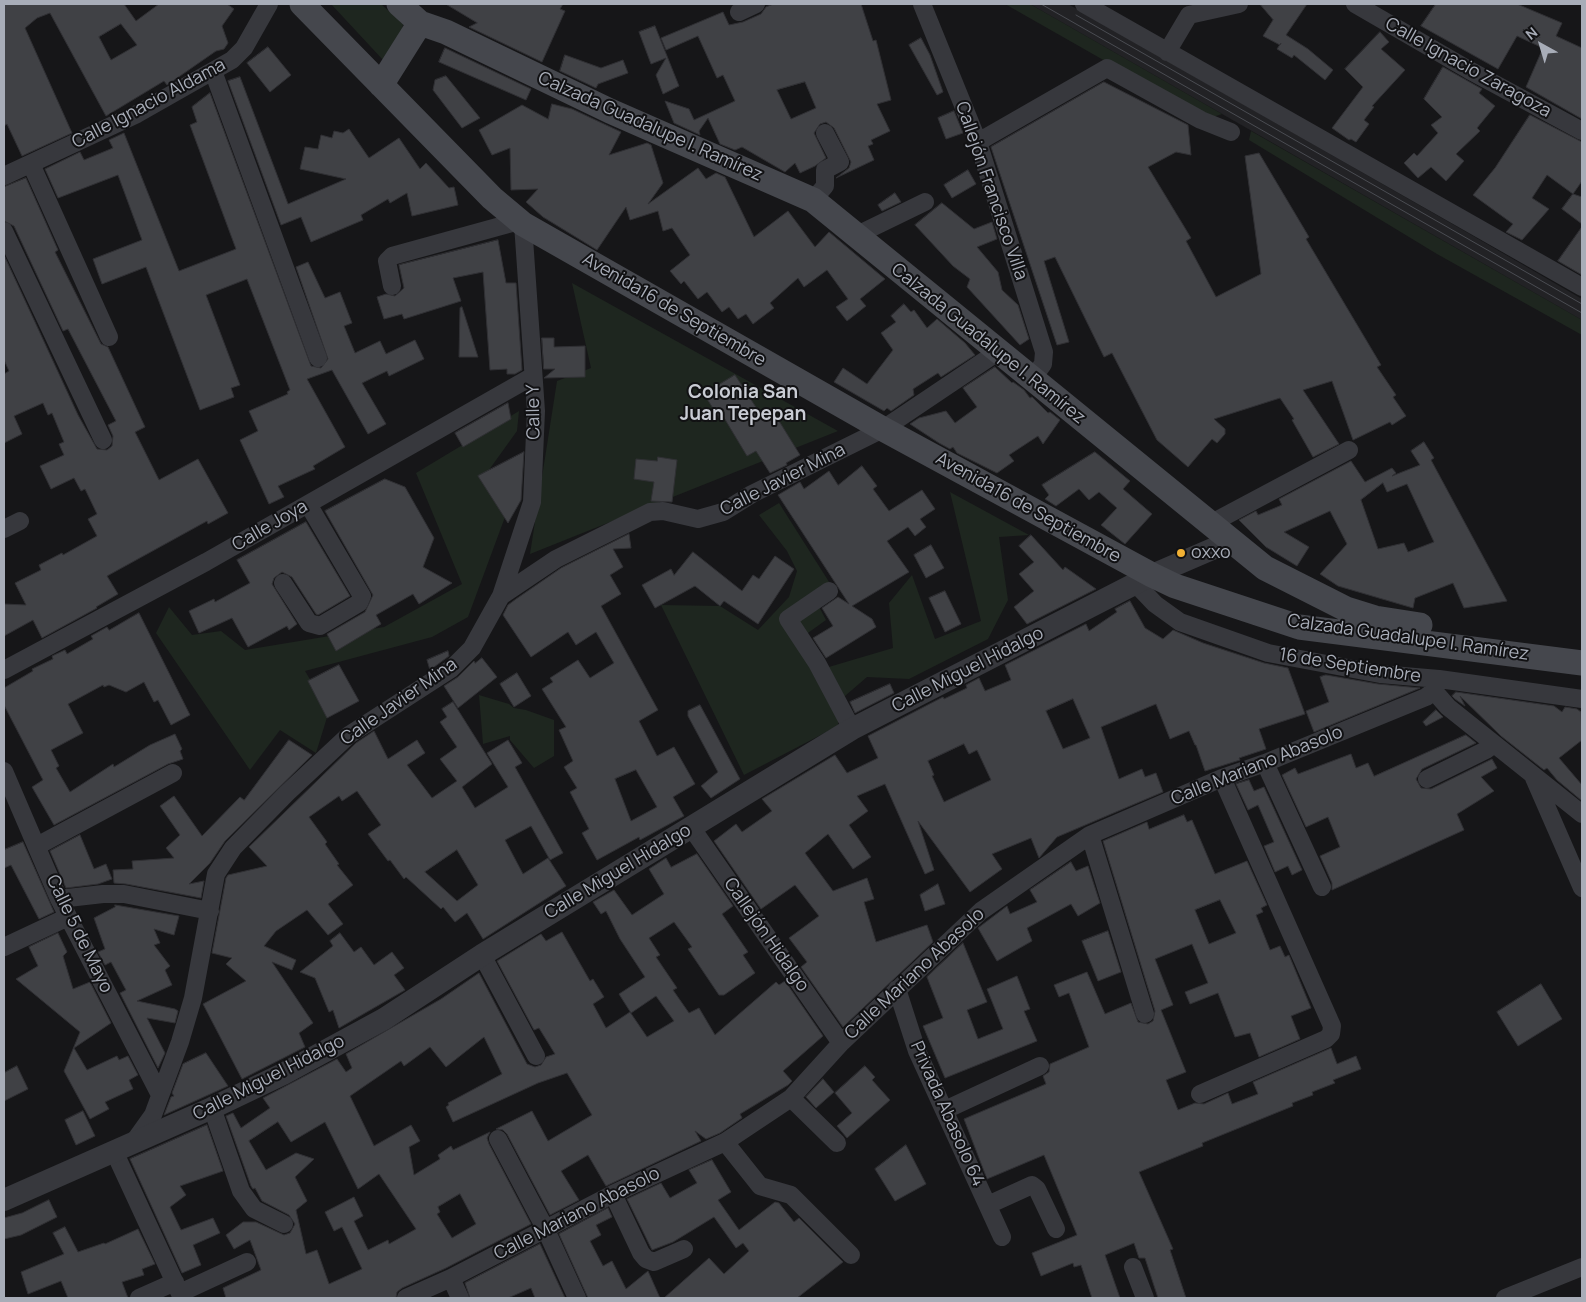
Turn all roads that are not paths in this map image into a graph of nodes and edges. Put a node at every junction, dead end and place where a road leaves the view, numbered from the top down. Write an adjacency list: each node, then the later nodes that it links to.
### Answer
1 (269, 4): 13 (street, Calle Ignacio Aldama)
2 (302, 4): 14 (main road, Avenida16 de Septiembre)
3 (399, 4): 11 (main road, Calzada Guadalupe I. Ramírez)
4 (756, 4): 10 (street)
5 (922, 4): 18 (street, Callejón Francisco Villa)
6 (1084, 4): 12 (street)
7 (1240, 4): 9 (street)
8 (1355, 4): 15 (street, Calle Ignacio Zaragoza)
9 (1189, 10): 12 (street)
10 (739, 12)
11 (420, 23): 14 (main road); 21 (main road, Calzada Guadalupe I. Ramírez)
12 (1167, 52): 27 (street)
13 (213, 72): 19 (street, Calle Ignacio Aldama); 30 (street)
14 (381, 85): 23 (main road, Avenida16 de Septiembre)
15 (1582, 131)
16 (1231, 132): 18 (street)
17 (825, 133): 21 (street)
18 (978, 142): 32 (street, Callejón Francisco Villa)
19 (31, 164): 20 (street, Calle Ignacio Aldama); 28 (street)
20 (4, 176)
21 (813, 200): 25 (main road, Calzada Guadalupe I. Ramírez)
22 (925, 202): 25 (street)
23 (521, 222): 26 (street); 31 (street, Calle Y); 33 (main road, Avenida16 de Septiembre)
24 (4, 231): 34 (street)
25 (856, 236): 29 (main road, Calzada Guadalupe I. Ramírez)
26 (392, 286)
27 (1582, 287)
28 (109, 337)
29 (999, 351): 32 (main road, Calzada Guadalupe I. Ramírez); 33 (street, Calle Javier Mina)
30 (318, 358)
31 (533, 376): 36 (street, Calle Joya); 44 (street, Calle Y)
32 (1033, 378): 38 (main road, Calzada Guadalupe I. Ramírez)
33 (883, 429): 41 (main road, Avenida16 de Septiembre); 44 (street, Calle Javier Mina)
34 (103, 440)
35 (1349, 450): 38 (street)
36 (308, 504): 42 (street); 47 (street, Calle Joya)
37 (20, 521): 39 (street)
38 (1210, 524): 40 (main road, Calzada Guadalupe I. Ramírez)
39 (4, 529)
40 (1231, 541): 41 (street, Calle Miguel Hidalgo); 45 (main road, Calzada Guadalupe I. Ramírez)
41 (1144, 580): 46 (main road, Calzada Guadalupe I. Ramírez); 48 (street, 16 de Septiembre); 50 (street, Calle Miguel Hidalgo)
42 (283, 583)
43 (829, 591): 50 (street)
44 (501, 596): 65 (street, Calle Javier Mina)
45 (1582, 647)
46 (1582, 663)
47 (4, 670)
48 (1436, 685): 49 (street, 16 de Septiembre); 51 (street); 52 (street, Calle Mariano Abasolo)
49 (1582, 699)
50 (852, 730): 59 (street, Calle Miguel Hidalgo)
51 (1493, 745): 55 (street); 57 (street)
52 (1265, 763): 56 (street, Calle Mariano Abasolo); 62 (street)
53 (4, 771): 61 (street, Calle 5 de Mayo)
54 (173, 772): 61 (street)
55 (1533, 776): 58 (street); 63 (street)
56 (1222, 778): 60 (street, Calle Mariano Abasolo); 74 (street)
57 (1427, 779)
58 (1582, 814)
59 (691, 827): 68 (street, Calle Miguel Hidalgo); 71 (street, Callejón Hidalgo)
60 (1090, 835): 69 (street, Calle Mariano Abasolo); 70 (street)
61 (37, 846): 64 (street, Calle 5 de Mayo)
62 (1322, 887)
63 (1582, 888)
64 (58, 899): 65 (street); 66 (street, Calle 5 de Mayo)
65 (210, 911): 75 (street, Calle Javier Mina)
66 (68, 918): 67 (street); 75 (street, Calle 5 de Mayo)
67 (4, 947)
68 (482, 955): 72 (street); 77 (street, Calle Miguel Hidalgo)
69 (897, 989): 71 (street, Calle Mariano Abasolo); 78 (street, Privada Abasolo 64)
70 (1145, 1014)
71 (841, 1044): 76 (street, Calle Mariano Abasolo)
72 (536, 1056)
73 (1040, 1066): 78 (street)
74 (1200, 1094)
75 (160, 1095): 82 (street, Calle Javier Mina)
76 (791, 1098): 80 (street, Calle Mariano Abasolo); 81 (street)
77 (212, 1108): 82 (street, Calle Miguel Hidalgo); 86 (street)
78 (945, 1110): 85 (street, Privada Abasolo 64)
79 (498, 1140): 88 (street)
80 (726, 1142): 83 (street, Calle Mariano Abasolo); 91 (street)
81 (837, 1143)
82 (123, 1147): 84 (street, Calle Miguel Hidalgo); 96 (street)
83 (613, 1194): 88 (street, Calle Mariano Abasolo); 90 (street)
84 (4, 1200)
85 (988, 1205): 87 (street); 89 (street, Privada Abasolo 64)
86 (284, 1224)
87 (1056, 1229)
88 (546, 1230): 95 (street, Calle Mariano Abasolo); 100 (street)
89 (1002, 1237)
90 (684, 1249)
91 (851, 1254)
92 (247, 1262): 96 (street)
93 (1133, 1267): 101 (street)
94 (1582, 1267): 102 (street)
95 (451, 1278): 98 (street, Calle Mariano Abasolo); 99 (street)
96 (179, 1291): 97 (street)
97 (139, 1298)
98 (406, 1298)
99 (460, 1298)
100 (577, 1298)
101 (1145, 1298)
102 (1505, 1298)

